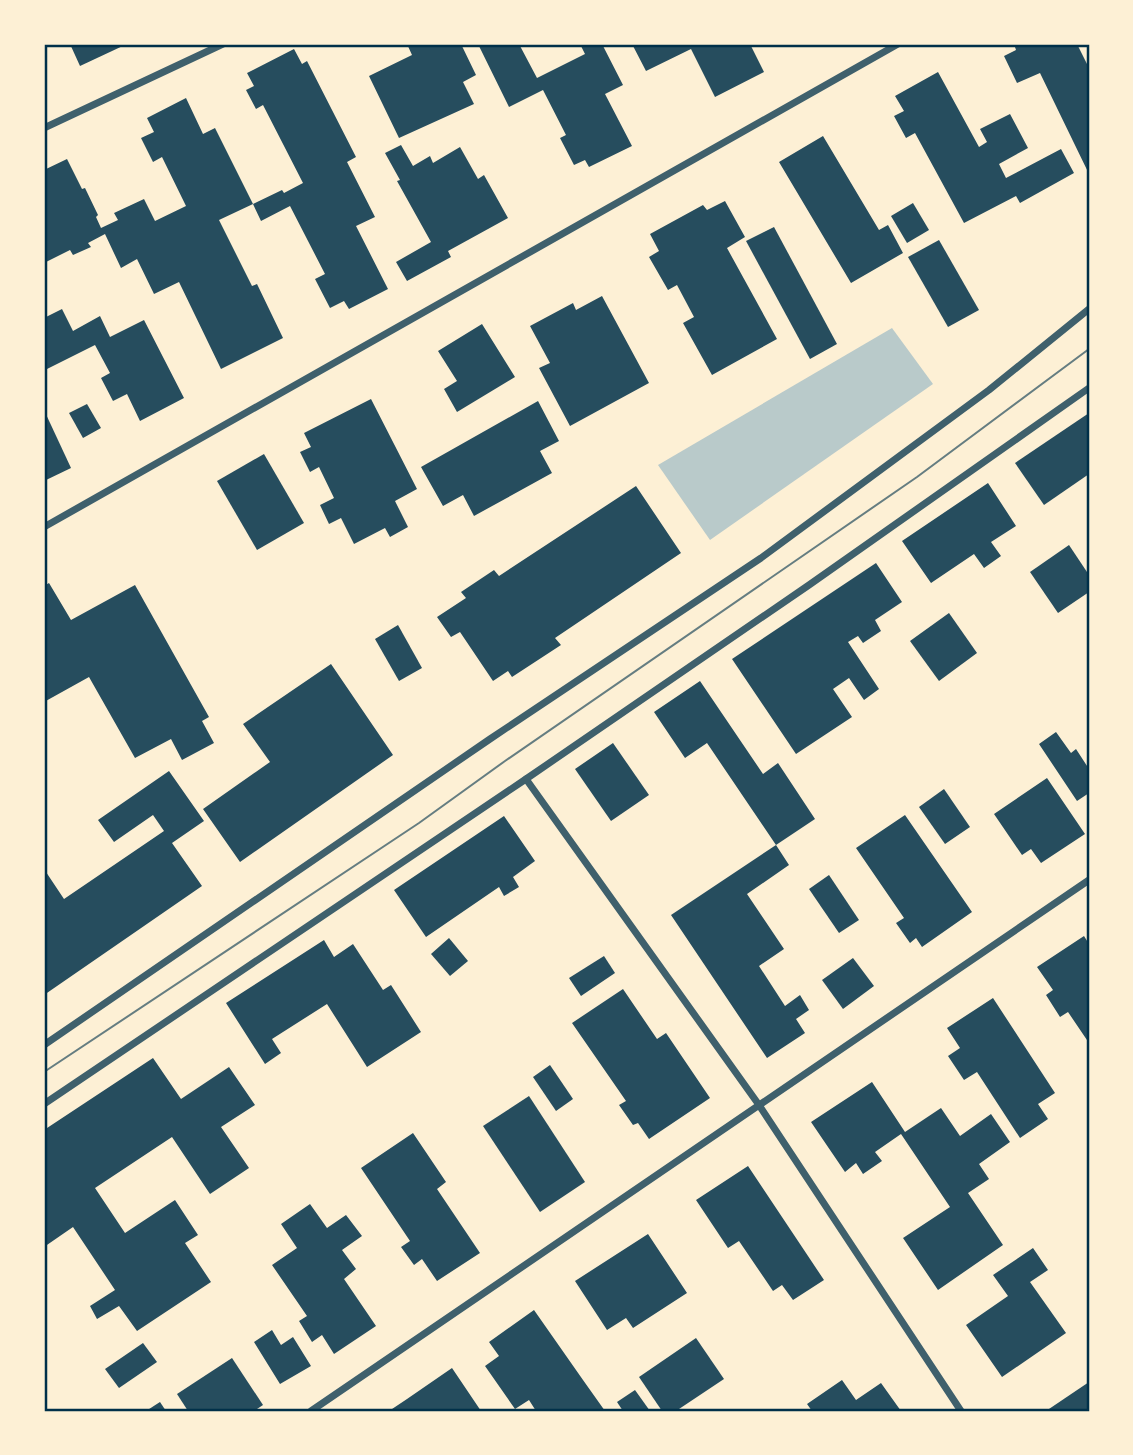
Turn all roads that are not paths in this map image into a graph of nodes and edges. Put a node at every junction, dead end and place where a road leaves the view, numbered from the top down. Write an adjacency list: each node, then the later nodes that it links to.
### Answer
1 (223, 44): 3 (street)
2 (898, 44): 6 (street)
3 (44, 128)
4 (1089, 309): 9 (street)
5 (1089, 388): 7 (street)
6 (44, 527)
7 (526, 779): 10 (street); 11 (street)
8 (1089, 880): 11 (street)
9 (44, 1043)
10 (44, 1104)
11 (759, 1105): 12 (street); 13 (street)
12 (311, 1411)
13 (961, 1411)

